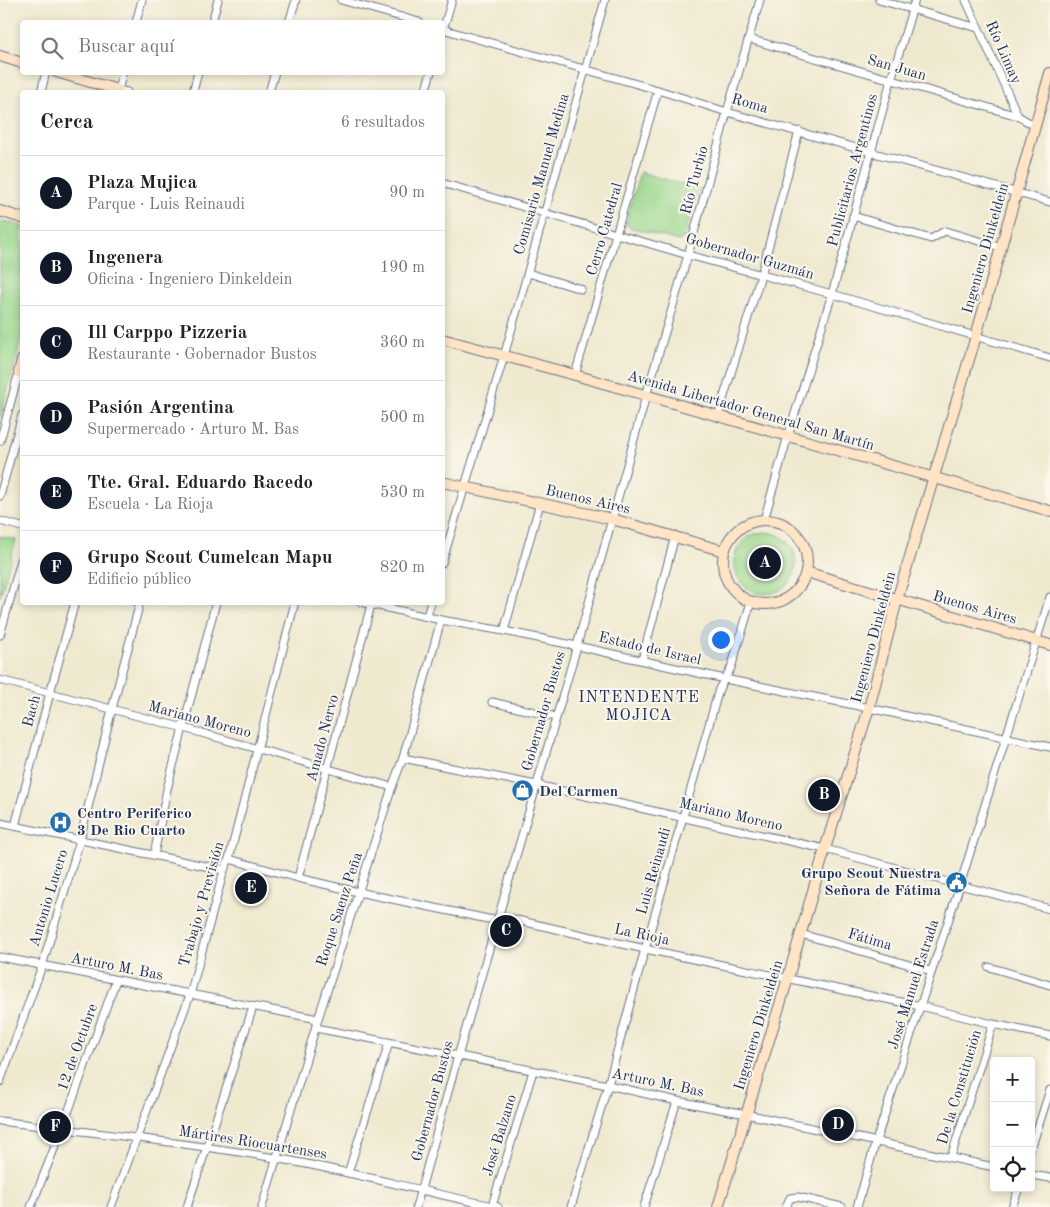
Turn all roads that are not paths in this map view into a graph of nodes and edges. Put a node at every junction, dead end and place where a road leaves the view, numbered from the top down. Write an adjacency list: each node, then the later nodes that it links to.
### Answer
1 (142, 0): 12 (street)
2 (218, 0): 13 (street)
3 (296, 0): 14 (street)
4 (340, 0): 15 (street)
5 (452, 0): 16 (street)
6 (605, 0): 22 (street, Comisario Manuel Medina)
7 (760, 0): 19 (street, Río Turbio)
8 (879, 0): 11 (street)
9 (914, 0): 11 (street, Publicitarios Argentinos)
10 (966, 0): 17 (street, Río Limay)
11 (912, 10): 17 (street); 30 (street, Publicitarios Argentinos)
12 (137, 20)
13 (213, 20)
14 (291, 20)
15 (413, 20)
16 (445, 23)
17 (978, 28): 40 (street, Río Limay)
18 (445, 31): 22 (street, Roma)
19 (749, 39): 30 (street, San Juan); 39 (street, Río Turbio)
20 (0, 56): 21 (main road)
21 (20, 62)
22 (585, 69): 37 (street, Roma); 48 (street, Comisario Manuel Medina)
23 (1050, 73): 38 (main road, Ingeniero Dinkeldein)
24 (45, 75): 31 (street)
25 (66, 75): 32 (main road)
26 (123, 75): 33 (street)
27 (197, 75): 34 (street)
28 (274, 75): 35 (street)
29 (430, 75): 36 (street)
30 (891, 80): 40 (street, San Juan); 43 (street, Publicitarios Argentinos)
31 (41, 90)
32 (114, 90)
33 (121, 90)
34 (194, 90)
35 (270, 90)
36 (426, 90)
37 (658, 90): 39 (street, Roma); 51 (street, Cerro Catedral)
38 (1045, 106): 41 (main road, Ingeniero Dinkeldein)
39 (727, 112): 42 (street, Roma); 53 (street, Río Turbio)
40 (1018, 116): 41 (street, San Juan)
41 (1035, 126): 45 (main road, Ingeniero Dinkeldein)
42 (799, 132): 43 (street, Roma); 55 (street)
43 (871, 151): 45 (street, Roma); 49 (street, Publicitarios Argentinos)
44 (445, 184): 48 (street, Gobernador Guzmán)
45 (1016, 192): 46 (street, Roma); 52 (main road, Ingeniero Dinkeldein)
46 (1050, 202)
47 (0, 211): 50 (main road)
48 (545, 213): 51 (street, Gobernador Guzmán); 54 (street, Comisario Manuel Medina)
49 (853, 216): 52 (street); 57 (street, Publicitarios Argentinos)
50 (20, 217)
51 (617, 234): 53 (street, Gobernador Guzmán); 63 (street, Cerro Catedral)
52 (1000, 247): 58 (main road, Ingeniero Dinkeldein)
53 (688, 255): 55 (street, Gobernador Guzmán); 64 (street, Río Turbio)
54 (528, 273): 56 (street); 60 (street, Comisario Manuel Medina)
55 (760, 275): 57 (street, Gobernador Guzmán); 65 (street)
56 (581, 289)
57 (832, 294): 58 (street, Gobernador Guzmán); 67 (street, Publicitarios Argentinos)
58 (976, 336): 61 (street, Gobernador Guzmán); 69 (main road, Ingeniero Dinkeldein)
59 (445, 340): 60 (main road, Avenida Libertador General San Martín)
60 (504, 356): 63 (main road, Avenida Libertador General San Martín); 71 (street)
61 (1050, 358)
62 (20, 375): 68 (street)
63 (575, 375): 64 (main road, Avenida Libertador General San Martín)
64 (646, 396): 65 (main road, Avenida Libertador General San Martín); 75 (street, Gobernador Bustos)
65 (718, 416): 67 (main road, Avenida Libertador General San Martín)
66 (20, 422): 72 (street)
67 (788, 436): 69 (main road, Avenida Libertador General San Martín); 76 (street, Publicitarios Argentinos)
68 (0, 441)
69 (934, 478): 74 (main road, Avenida Libertador General San Martín); 85 (main road, Ingeniero Dinkeldein)
70 (445, 483): 71 (main road, Buenos Aires)
71 (464, 487): 73 (main road, Buenos Aires); 81 (street)
72 (0, 496)
73 (540, 503): 75 (main road, Buenos Aires); 96 (street)
74 (1050, 511)
75 (612, 519): 79 (main road, Buenos Aires); 100 (street, Gobernador Bustos)
76 (764, 520): 80 (main road); 83 (main road)
77 (0, 521): 78 (street)
78 (20, 526)
79 (675, 536): 80 (main road, Buenos Aires); 101 (street)
80 (724, 551): 86 (main road)
81 (445, 553)
82 (20, 565): 97 (street)
83 (806, 572): 85 (main road, Buenos Aires); 86 (main road)
84 (1050, 597): 98 (street, José Manuel Estrada)
85 (897, 600): 98 (main road, Buenos Aires); 106 (main road, Ingeniero Dinkeldein)
86 (751, 602): 102 (street, Luis Reinaudi)
87 (75, 605): 104 (street, Bach)
88 (139, 605): 107 (street, Antonio Lucero)
89 (215, 605): 109 (street)
90 (294, 605): 112 (street, Trabajo y Previsión)
91 (371, 605): 114 (street, Amado Nervo)
92 (376, 605): 94 (street, Estado de Israel)
93 (430, 605): 94 (street)
94 (427, 616): 95 (street, Estado de Israel)
95 (441, 620): 96 (street, Estado de Israel); 113 (street, Roque Saenz Peña)
96 (504, 631): 100 (street, Estado de Israel)
97 (0, 635)
98 (1036, 640): 99 (main road, Buenos Aires); 110 (street, José Manuel Estrada)
99 (1050, 644)
100 (576, 646): 101 (street, Estado de Israel); 108 (street, Gobernador Bustos)
101 (642, 660): 102 (street, Estado de Israel)
102 (725, 679): 106 (street, Estado de Israel); 117 (street, Luis Reinaudi)
103 (0, 680): 104 (street, Mariano Moreno)
104 (50, 693): 107 (street, Mariano Moreno); 119 (street, Bach)
105 (492, 702): 108 (street)
106 (869, 708): 110 (street, Estado de Israel); 121 (main road, Ingeniero Dinkeldein)
107 (112, 709): 109 (street, Mariano Moreno); 120 (street, Antonio Lucero)
108 (556, 717): 115 (street, Gobernador Bustos)
109 (184, 728): 112 (street, Mariano Moreno); 122 (street)
110 (1006, 737): 111 (street, Estado de Israel); 126 (street, José Manuel Estrada)
111 (1050, 747)
112 (257, 749): 114 (street, Mariano Moreno); 123 (street, Trabajo y Previsión)
113 (403, 758): 115 (street, Mariano Moreno); 116 (street, Roque Saenz Peña)
114 (328, 769): 116 (street, Mariano Moreno); 125 (street, Amado Nervo)
115 (536, 785): 117 (street, Mariano Moreno); 129 (street, Gobernador Bustos)
116 (392, 787): 127 (street, Roque Saenz Peña)
117 (683, 817): 121 (street, Mariano Moreno); 131 (street, Luis Reinaudi)
118 (0, 823): 119 (street)
119 (15, 826): 120 (street)
120 (80, 840): 122 (street); 133 (street, Antonio Lucero)
121 (825, 849): 126 (street, Mariano Moreno); 130 (main road, Ingeniero Dinkeldein)
122 (154, 855): 124 (street)
123 (229, 859): 124 (street, Trabajo y Previsión); 125 (street, La Rioja)
124 (224, 870): 139 (street, Trabajo y Previsión)
125 (298, 878): 127 (street, La Rioja)
126 (960, 885): 128 (street, Mariano Moreno); 135 (street, José Manuel Estrada)
127 (358, 892): 129 (street, La Rioja); 142 (street, Roque Saenz Peña)
128 (1050, 909)
129 (498, 920): 131 (street, La Rioja); 147 (street, Gobernador Bustos)
130 (801, 934): 135 (street, Fátima); 136 (main road, Ingeniero Dinkeldein)
131 (645, 949): 136 (street, La Rioja); 150 (street, Luis Reinaudi)
132 (0, 957): 133 (street, Arturo M. Bas)
133 (42, 966): 137 (street, Arturo M. Bas); 149 (street, Antonio Lucero)
134 (989, 966): 138 (street)
135 (931, 972): 140 (street, José Manuel Estrada)
136 (788, 978): 140 (street, La Rioja); 153 (main road, Ingeniero Dinkeldein)
137 (116, 980): 139 (street, Arturo M. Bas); 155 (street, 12 de Octubre)
138 (1050, 985)
139 (190, 995): 141 (street, Arturo M. Bas); 156 (street, Trabajo y Previsión)
140 (920, 1006): 143 (street, La Rioja); 157 (street, José Manuel Estrada)
141 (253, 1007): 142 (street, Arturo M. Bas); 159 (street)
142 (318, 1019): 144 (street, Roque Saenz Peña)
143 (993, 1024): 145 (street, La Rioja); 160 (street, De la Constitución)
144 (316, 1028): 146 (street, Arturo M. Bas); 161 (street, Roque Saenz Peña)
145 (1050, 1036)
146 (389, 1043): 147 (street, Arturo M. Bas); 163 (street)
147 (458, 1056): 148 (street, Arturo M. Bas); 166 (street, Gobernador Bustos)
148 (533, 1071): 150 (street, Arturo M. Bas); 168 (street, José Balzano)
149 (0, 1082)
150 (608, 1085): 152 (street, Arturo M. Bas); 174 (street, Luis Reinaudi)
151 (1050, 1090): 158 (street)
152 (677, 1101): 153 (street, Arturo M. Bas); 175 (street)
153 (746, 1114): 157 (street, Arturo M. Bas); 176 (main road, Ingeniero Dinkeldein)
154 (0, 1121): 155 (street, Mártires Riocuartenses)
155 (62, 1129): 156 (street, Mártires Riocuartenses); 169 (street, 12 de Octubre)
156 (137, 1138): 159 (street, Mártires Riocuartenses); 170 (street, Trabajo y Previsión)
157 (876, 1141): 160 (street, Arturo M. Bas); 179 (street, José Manuel Estrada)
158 (1032, 1147)
159 (207, 1148): 161 (street, Mártires Riocuartenses); 171 (street)
160 (951, 1157): 162 (street, Arturo M. Bas)
161 (276, 1158): 163 (street, Mártires Riocuartenses); 172 (street, Roque Saenz Peña)
162 (990, 1166)
163 (348, 1173): 166 (street, Mártires Riocuartenses)
164 (1035, 1176): 165 (street)
165 (1050, 1178)
166 (421, 1190): 168 (street, Mártires Riocuartenses); 173 (street, Gobernador Bustos)
167 (1017, 1192): 180 (street)
168 (495, 1206)
169 (31, 1207)
170 (111, 1207)
171 (187, 1207)
172 (262, 1207)
173 (416, 1207)
174 (571, 1207)
175 (644, 1207)
176 (718, 1207)
177 (786, 1207): 178 (street)
178 (842, 1207)
179 (857, 1207)
180 (1012, 1207)

